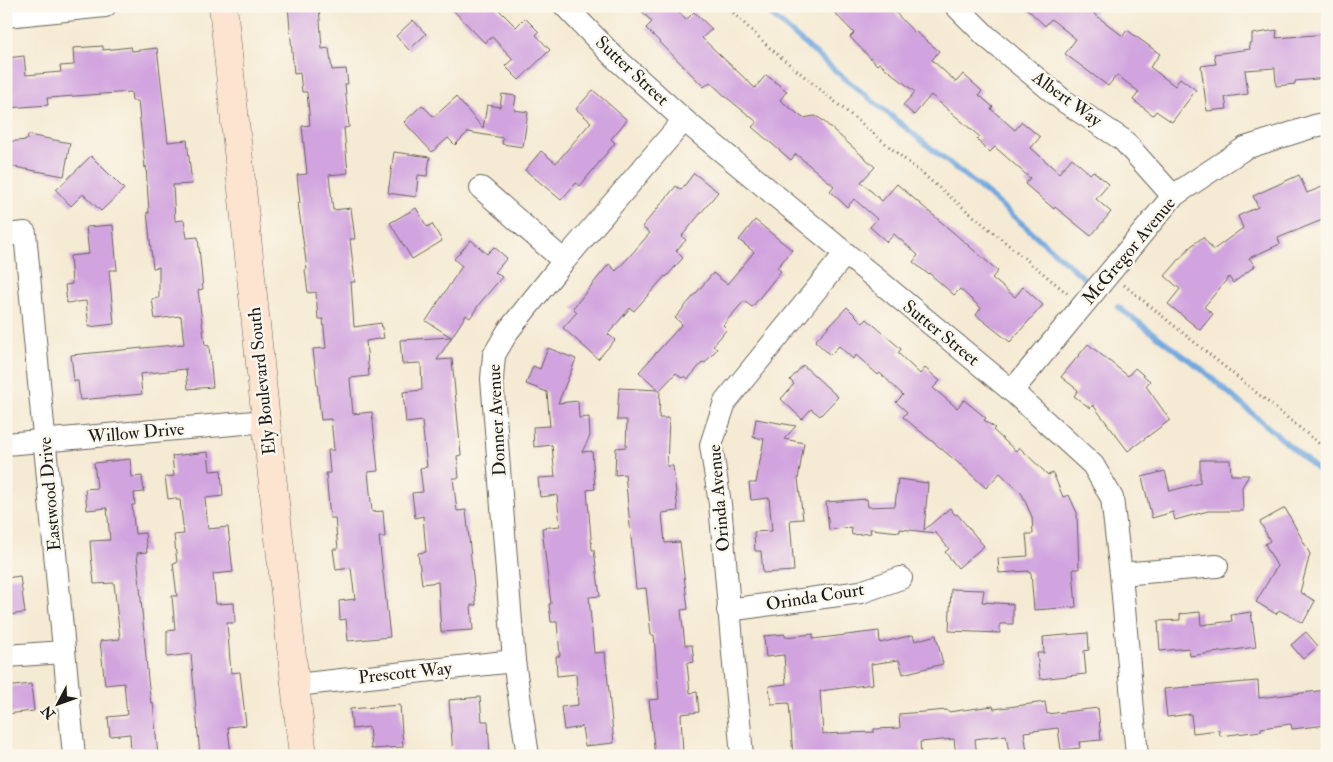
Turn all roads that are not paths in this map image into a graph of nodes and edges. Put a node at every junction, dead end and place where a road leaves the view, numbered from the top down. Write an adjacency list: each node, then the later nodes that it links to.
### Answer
1 (105, 6): 5 (street)
2 (224, 6): 14 (main road, Ely Boulevard South)
3 (565, 6): 6 (street, Sutter Street)
4 (956, 6): 9 (street, Albert Way)
5 (6, 16)
6 (684, 120): 11 (street, Sutter Street); 12 (street, Donner Avenue)
7 (1327, 124): 9 (street, McGregor Avenue)
8 (481, 188): 12 (street)
9 (1173, 196): 13 (street, McGregor Avenue)
10 (16, 234): 15 (street, Eastwood Drive)
11 (845, 254): 13 (street, Sutter Street); 20 (street, Orinda Avenue)
12 (564, 261): 23 (street, Donner Avenue)
13 (1012, 391): 18 (street, Sutter Street)
14 (266, 421): 15 (street, Willow Drive); 24 (main road, Ely Boulevard South)
15 (45, 441): 16 (street, Willow Drive); 21 (street, Eastwood Drive)
16 (6, 444)
17 (1217, 566): 18 (street)
18 (1121, 574): 29 (street, Sutter Street)
19 (901, 578): 20 (street, Orinda Court)
20 (728, 610): 28 (street, Orinda Avenue)
21 (64, 652): 22 (street); 25 (street, Eastwood Drive)
22 (6, 656)
23 (514, 661): 24 (street, Prescott Way); 27 (street, Donner Avenue)
24 (296, 685): 26 (main road, Ely Boulevard South)
25 (74, 756)
26 (303, 756)
27 (528, 756)
28 (742, 756)
29 (1137, 756)

